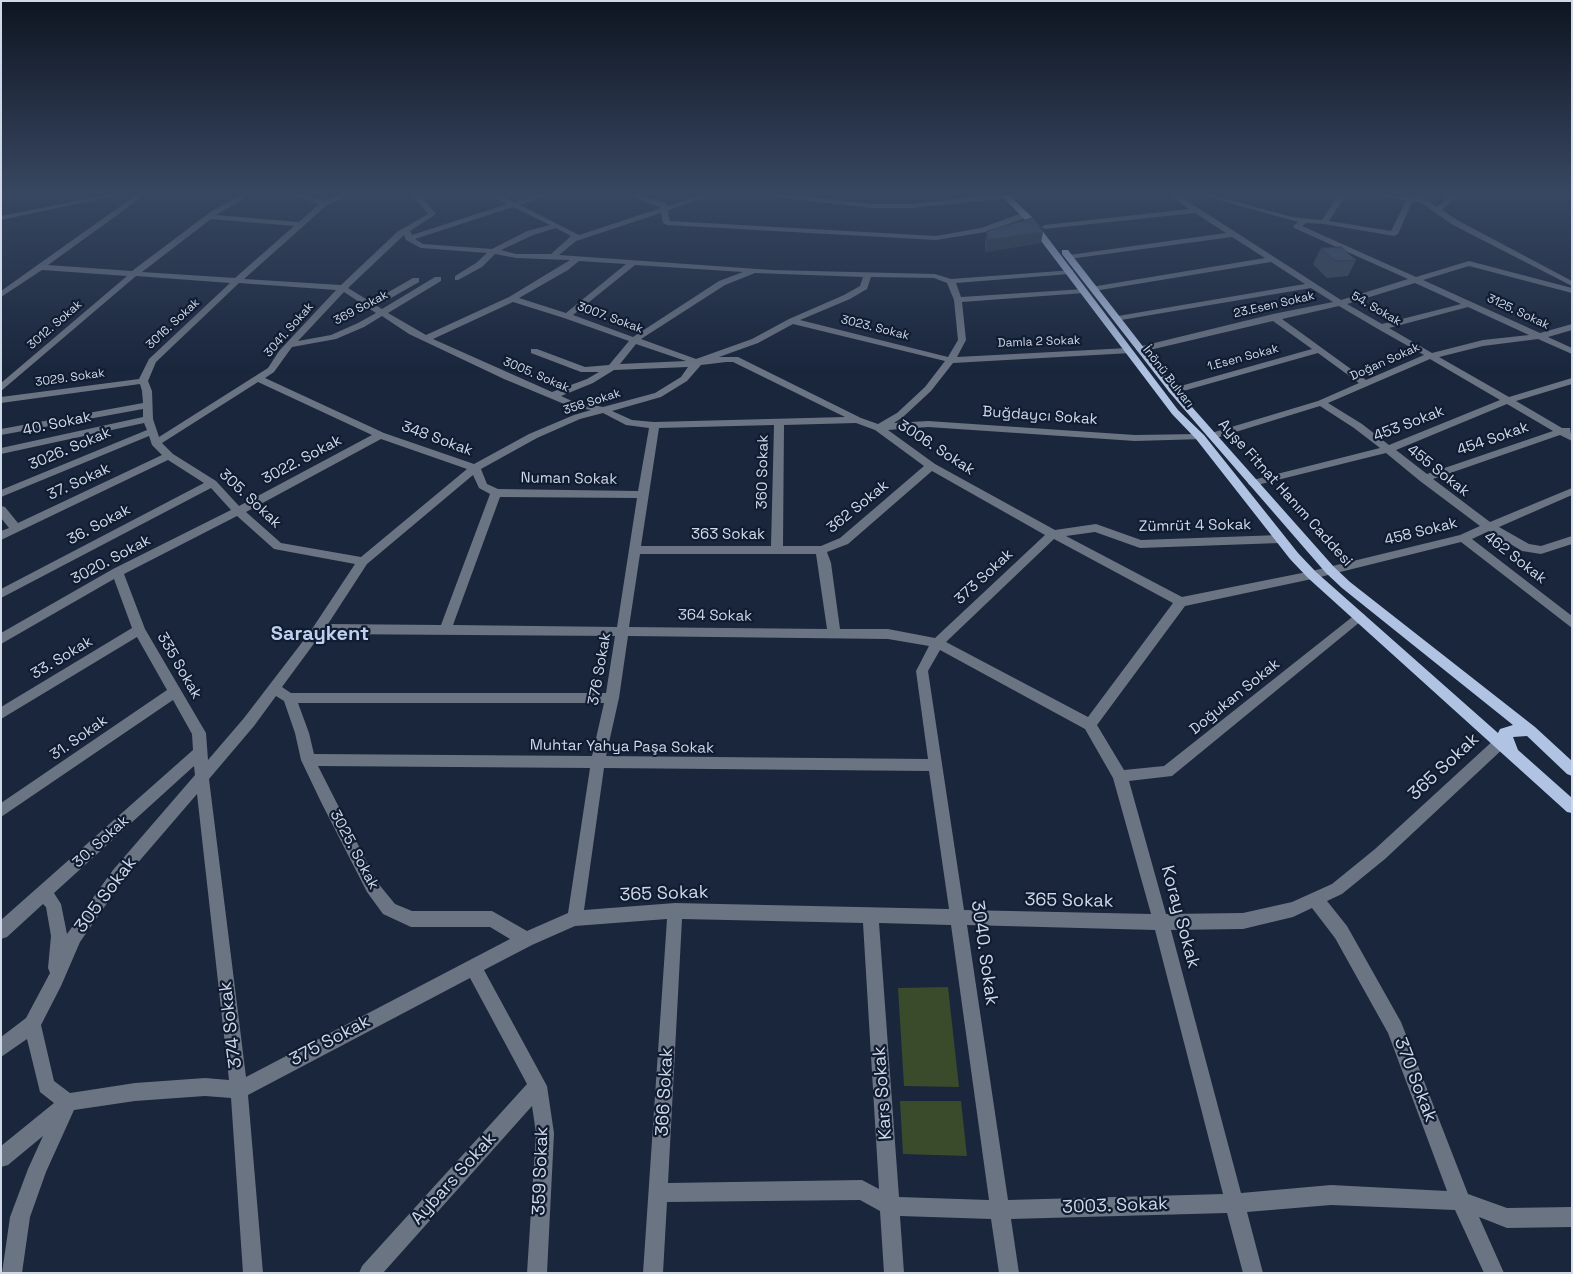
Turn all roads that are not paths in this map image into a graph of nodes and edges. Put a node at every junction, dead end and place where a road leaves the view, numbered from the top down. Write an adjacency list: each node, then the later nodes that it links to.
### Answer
1 (56, 254): 18 (street)
2 (159, 254): 21 (street, 3012. Sokak)
3 (266, 254): 27 (street, 3016. Sokak)
4 (383, 254): 31 (street, 3041. Sokak)
5 (490, 254): 23 (street)
6 (509, 254): 13 (street)
7 (1056, 254): 20 (main road, İnönü Bulvarı)
8 (1067, 254): 14 (main road, Ayşe Fitnat Hanım Caddesi)
9 (1087, 254): 14 (street)
10 (1266, 254): 16 (street, 54. Sokak)
11 (1362, 254): 24 (street, 3125. Sokak)
12 (1517, 254): 29 (street)
13 (553, 256): 15 (street)
14 (1069, 257): 32 (main road, Ayşe Fitnat Hanım Caddesi)
15 (576, 259): 17 (street); 35 (street)
16 (1273, 259): 30 (street, 54. Sokak); 32 (street)
17 (632, 263): 19 (street); 41 (street)
18 (38, 267): 21 (street); 34 (street)
19 (757, 271): 22 (street); 49 (street)
20 (1070, 272): 28 (street); 32 (main road, İnönü Bulvarı)
21 (135, 273): 27 (street); 64 (street, 3012. Sokak)
22 (868, 276): 28 (street); 44 (street, 358 Sokak)
23 (458, 278)
24 (1415, 278): 33 (street, 23.Esen Sokak); 37 (street, 23.Esen Sokak); 38 (street, 3125. Sokak)
25 (438, 279): 40 (street, 369 Sokak)
26 (416, 280): 39 (street)
27 (237, 281): 31 (street); 61 (street, 3016. Sokak)
28 (951, 281): 36 (street)
29 (1572, 284)
30 (1313, 285): 37 (street, 54. Sokak); 43 (street)
31 (343, 288): 39 (street, 3005. Sokak); 50 (street, 3041. Sokak)
32 (1089, 290): 36 (street); 43 (main road, Ayşe Fitnat Hanım Caddesi); 54 (main road, İnönü Bulvarı)
33 (1572, 291)
34 (1, 295)
35 (512, 299): 41 (street, 3007. Sokak); 48 (street)
36 (958, 300): 57 (street)
37 (1340, 303): 42 (street, 23.Esen Sokak); 45 (street, 54. Sokak)
38 (1470, 304): 45 (street); 47 (street, 3125. Sokak)
39 (371, 306): 40 (street, 3005. Sokak)
40 (382, 313): 48 (street, 3005. Sokak); 50 (street, 369 Sokak)
41 (567, 316): 49 (street, 3007. Sokak)
42 (1273, 317): 51 (street, 23.Esen Sokak); 52 (street)
43 (1118, 319): 51 (main road, Ayşe Fitnat Hanım Caddesi)
44 (792, 320): 57 (street, 3023. Sokak); 58 (street, 358 Sokak)
45 (1381, 327): 56 (street, 54. Sokak)
46 (1572, 327): 47 (street, Doğan Sokak)
47 (1540, 336): 55 (street, 3125. Sokak); 56 (street, Doğan Sokak)
48 (427, 338): 66 (street, 3005. Sokak)
49 (634, 340): 58 (street, 3007. Sokak); 59 (street)
50 (290, 345): 60 (street, 3041. Sokak)
51 (1141, 349): 65 (main road, Ayşe Fitnat Hanım Caddesi)
52 (1320, 350): 63 (street); 65 (street, 1.Esen Sokak)
53 (534, 351): 59 (street, 3006. Sokak)
54 (1128, 351): 57 (street, Damla 2 Sokak); 82 (main road, İnönü Bulvarı)
55 (1572, 351)
56 (1430, 356): 63 (street, Doğan Sokak); 68 (street, 54. Sokak)
57 (952, 360): 76 (street)
58 (700, 362): 59 (street, 3006. Sokak); 71 (street, 358 Sokak); 73 (street, 3006. Sokak)
59 (613, 367): 66 (street)
60 (259, 379): 80 (street, 348 Sokak); 84 (street, 3041. Sokak)
61 (143, 381): 67 (street, 3029. Sokak); 70 (street)
62 (1572, 381): 68 (street, 453 Sokak)
63 (1366, 384): 69 (street, Doğan Sokak)
64 (1, 388)
65 (1173, 391): 81 (main road, Ayşe Fitnat Hanım Caddesi)
66 (552, 396): 71 (street, 3005. Sokak)
67 (1, 400)
68 (1507, 401): 77 (street, 54. Sokak); 85 (street, 453 Sokak)
69 (1321, 404): 81 (street, Doğan Sokak); 85 (street, 455 Sokak)
70 (148, 405): 72 (street); 79 (street)
71 (604, 410): 75 (street, 3005. Sokak); 89 (street, 358 Sokak)
72 (148, 419): 78 (street); 86 (street, 40. Sokak)
73 (858, 420): 74 (street, 3005. Sokak); 76 (street, 3006. Sokak)
74 (779, 424): 75 (street, 3005. Sokak); 107 (street, 360 Sokak)
75 (654, 425): 96 (street, 376 Sokak)
76 (879, 428): 82 (street, Buğdaycı Sokak); 88 (street, 3006. Sokak)
77 (1567, 430): 83 (street, 54. Sokak); 90 (street, 454 Sokak)
78 (152, 431): 84 (street); 95 (street, 3026. Sokak)
79 (1, 432)
80 (380, 435): 89 (street, 348 Sokak); 98 (street, 3022. Sokak)
81 (1212, 436): 92 (main road, Ayşe Fitnat Hanım Caddesi)
82 (1200, 437): 104 (main road, İnönü Bulvarı)
83 (1572, 438)
84 (156, 443): 87 (street, 305. Sokak)
85 (1387, 450): 90 (street, 455 Sokak); 92 (street, 453 Sokak)
86 (1, 451)
87 (169, 456): 91 (street, 305. Sokak); 100 (street, 37. Sokak)
88 (931, 466): 101 (street, 3006. Sokak); 108 (street, 362 Sokak)
89 (474, 468): 94 (street); 109 (street, 348 Sokak)
90 (1424, 479): 99 (street, 455 Sokak)
91 (212, 483): 98 (street, 305. Sokak); 113 (street, 36. Sokak)
92 (1253, 483): 110 (main road, Ayşe Fitnat Hanım Caddesi)
93 (1572, 490): 99 (street, 458 Sokak)
94 (496, 492): 96 (street, Numan Sokak); 119 (street)
95 (1, 494)
96 (642, 495): 106 (street, 376 Sokak)
97 (1, 510): 100 (street)
98 (238, 511): 109 (street, 305. Sokak); 111 (street, 3020. Sokak)
99 (1489, 525): 103 (street, 458 Sokak); 105 (street, 455 Sokak)
100 (16, 529): 102 (street, 37. Sokak)
101 (1053, 534): 104 (street, Zümrüt 4 Sokak); 114 (street, 3006. Sokak); 123 (street, 373 Sokak)
102 (1, 536)
103 (1463, 538): 110 (street, 458 Sokak); 116 (street, 462 Sokak)
104 (1280, 539): 112 (main road, İnönü Bulvarı)
105 (1572, 540)
106 (635, 550): 107 (street, 363 Sokak); 120 (street, 376 Sokak)
107 (776, 550): 108 (street, 363 Sokak)
108 (821, 550): 121 (street, 362 Sokak)
109 (363, 561): 117 (street, 305 Sokak)
110 (1330, 570): 112 (street, 458 Sokak); 130 (main road, Ayşe Fitnat Hanım Caddesi)
111 (117, 572): 118 (street, 335 Sokak); 122 (street, 3020. Sokak)
112 (1312, 575): 114 (street); 115 (main road)
113 (1, 594)
114 (1181, 602): 129 (street)
115 (1360, 617): 131 (main road); 137 (street, Doğukan Sokak)
116 (1572, 623)
117 (318, 629): 119 (street, 364 Sokak); 124 (street, 305 Sokak)
118 (140, 630): 125 (street, 335 Sokak); 128 (street, 33. Sokak)
119 (445, 630): 120 (street, 364 Sokak)
120 (623, 631): 121 (street, 364 Sokak); 127 (street, 376 Sokak)
121 (834, 634): 123 (street, 364 Sokak)
122 (1, 639)
123 (937, 643): 129 (street, 364 Sokak); 135 (street, 3040. Sokak)
124 (274, 689): 126 (street); 138 (street, 305 Sokak)
125 (175, 691): 132 (street, 335 Sokak); 140 (street, 31. Sokak)
126 (289, 698): 127 (street); 133 (street, 3025. Sokak)
127 (612, 698): 134 (street, 376 Sokak)
128 (1, 714)
129 (1090, 725): 137 (street, Koray Sokak)
130 (1530, 731): 131 (main road); 136 (main road, Ayşe Fitnat Hanım Caddesi)
131 (1507, 747): 139 (main road); 142 (street, 365 Sokak)
132 (200, 752): 138 (street, 335 Sokak); 141 (street, 30. Sokak)
133 (308, 760): 134 (street, Muhtar Yahya Paşa Sokak); 149 (street, 3025. Sokak)
134 (598, 763): 135 (street, Muhtar Yahya Paşa Sokak); 145 (street, 376 Sokak)
135 (935, 766): 146 (street, 3040. Sokak)
136 (1572, 770)
137 (1120, 776): 147 (street, Koray Sokak)
138 (202, 778): 151 (street, 305 Sokak); 155 (street, 374 Sokak)
139 (1572, 807)
140 (1, 811)
141 (44, 893): 148 (street, 30. Sokak); 151 (street)
142 (1315, 899): 147 (street, 365 Sokak); 159 (street, 370 Sokak)
143 (675, 911): 144 (street, 365 Sokak); 145 (street, 365 Sokak); 158 (street, 366 Sokak)
144 (870, 914): 146 (street, 365 Sokak); 161 (street, Kars Sokak)
145 (575, 918): 149 (street, 375 Sokak)
146 (959, 918): 147 (street, 365 Sokak); 162 (street, 3040. Sokak)
147 (1160, 922): 160 (street, Koray Sokak)
148 (1, 931)
149 (526, 939): 150 (street, 375 Sokak)
150 (473, 967): 154 (street, 359 Sokak); 155 (street, 375 Sokak)
151 (55, 980): 152 (street, 305 Sokak)
152 (32, 1024): 153 (street); 156 (street)
153 (1, 1048)
154 (538, 1086): 166 (street, Aybars Sokak); 167 (street, 359 Sokak)
155 (239, 1090): 156 (street); 165 (street, 374 Sokak)
156 (68, 1102): 157 (street); 164 (street)
157 (1, 1158)
158 (659, 1193): 161 (street, 3003. Sokak); 168 (street, 366 Sokak)
159 (1461, 1201): 160 (street, 3003. Sokak); 163 (street, 3003. Sokak); 172 (street, 370 Sokak)
160 (1235, 1203): 162 (street, 3003. Sokak); 171 (street, Koray Sokak)
161 (891, 1206): 162 (street, 3003. Sokak); 169 (street, Kars Sokak)
162 (1001, 1210): 170 (street, 3040. Sokak)
163 (1572, 1217)
164 (12, 1273)
165 (253, 1273)
166 (369, 1273)
167 (536, 1273)
168 (653, 1273)
169 (894, 1273)
170 (1009, 1273)
171 (1253, 1273)
172 (1494, 1273)

